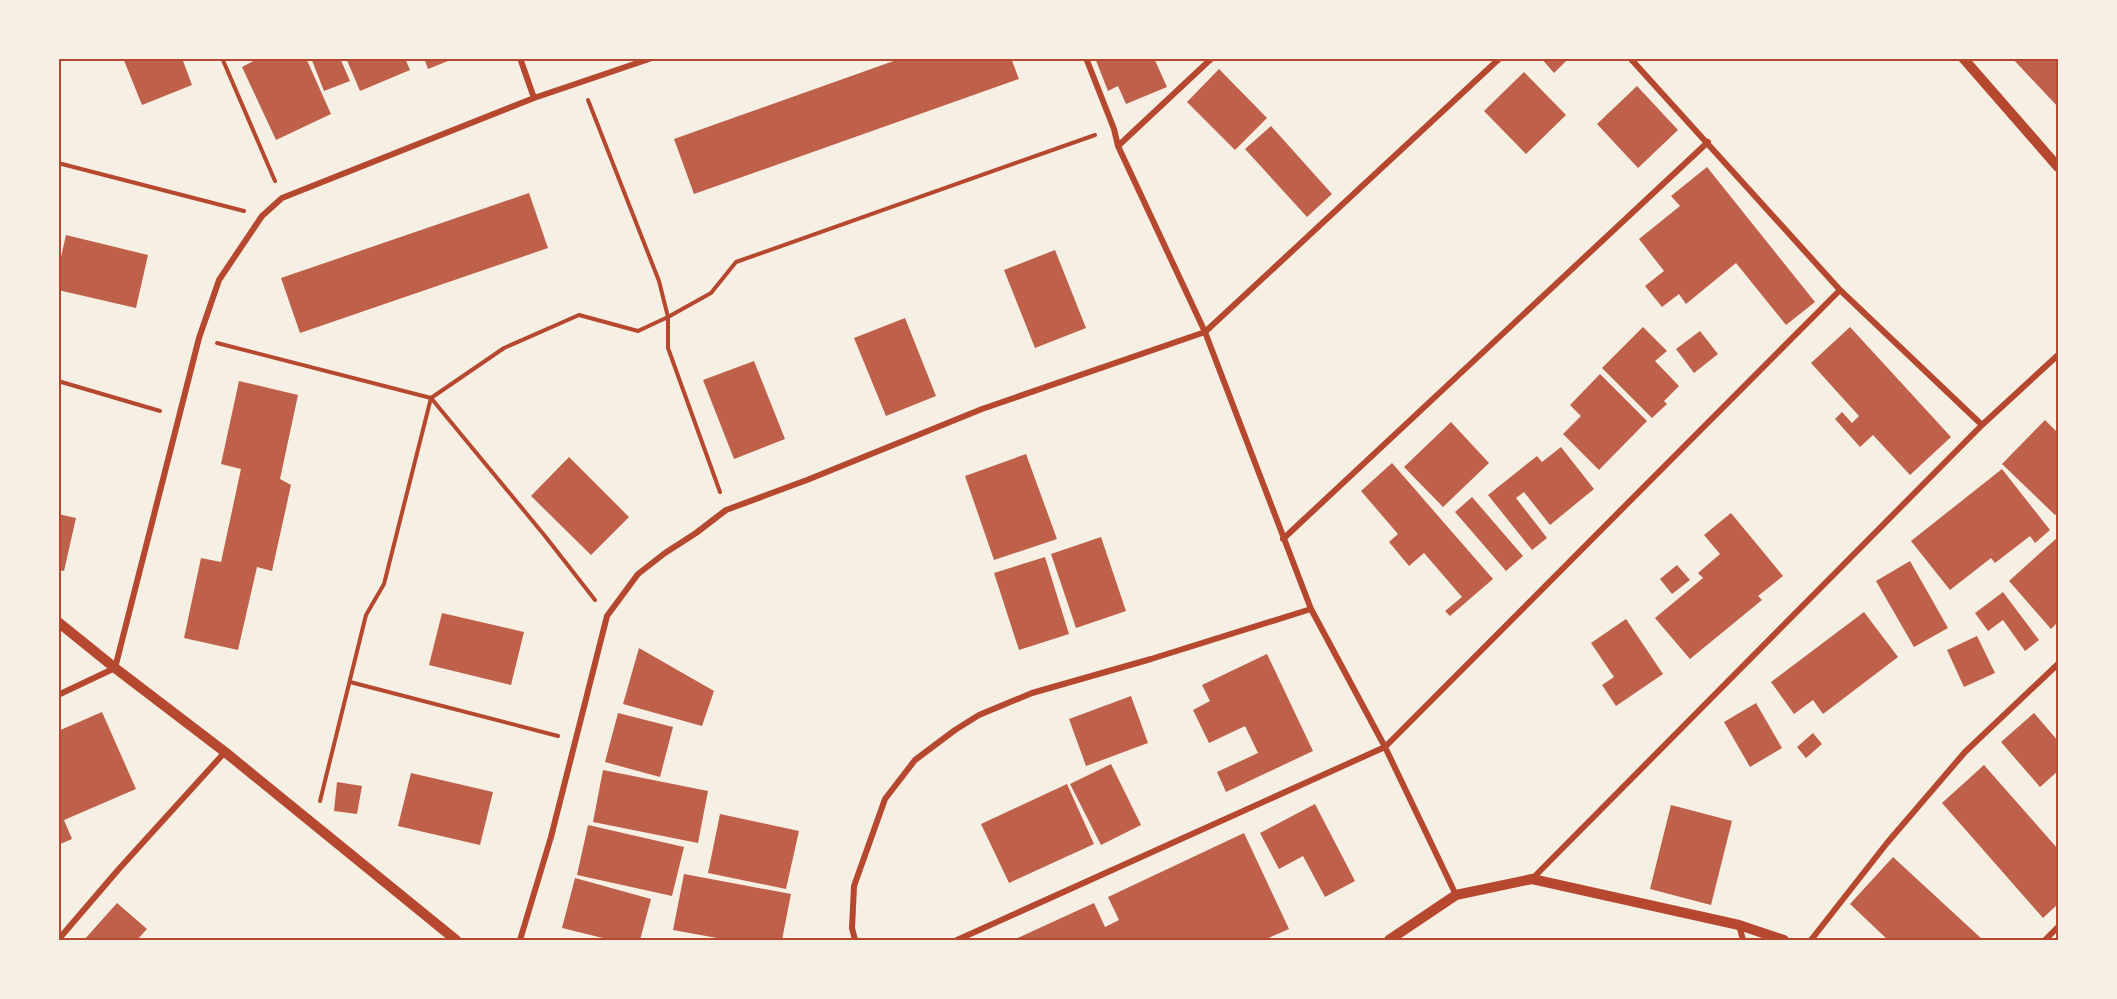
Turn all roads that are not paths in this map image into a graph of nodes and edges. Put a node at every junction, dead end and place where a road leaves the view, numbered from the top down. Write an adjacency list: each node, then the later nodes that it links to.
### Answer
1 (520, 58): 8 (street)
2 (652, 58): 8 (street)
3 (1086, 58): 10 (street)
4 (1212, 58): 10 (street)
5 (1500, 58): 13 (street)
6 (1630, 58): 9 (street)
7 (1963, 58): 11 (street)
8 (534, 98): 20 (street)
9 (1708, 142): 12 (street); 16 (street)
10 (1118, 146): 13 (street)
11 (2058, 167)
12 (1840, 291): 15 (street); 22 (street)
13 (1205, 332): 16 (street); 30 (street)
14 (2058, 355): 15 (street)
15 (1982, 425): 24 (street)
16 (1283, 538): 17 (street)
17 (1311, 609): 22 (street); 31 (street)
18 (58, 622): 20 (street)
19 (2058, 664): 36 (street)
20 (115, 669): 21 (street); 23 (street)
21 (58, 695)
22 (1385, 747): 25 (street); 32 (street)
23 (225, 752): 28 (street); 29 (street)
24 (1532, 879): 25 (street); 26 (street)
25 (1456, 895): 33 (street)
26 (1739, 925): 34 (street); 35 (street)
27 (2058, 927): 37 (street)
28 (58, 940)
29 (456, 940)
30 (520, 940)
31 (855, 940)
32 (957, 940)
33 (1389, 940)
34 (1743, 940)
35 (1784, 940)
36 (1811, 940)
37 (2044, 940)

